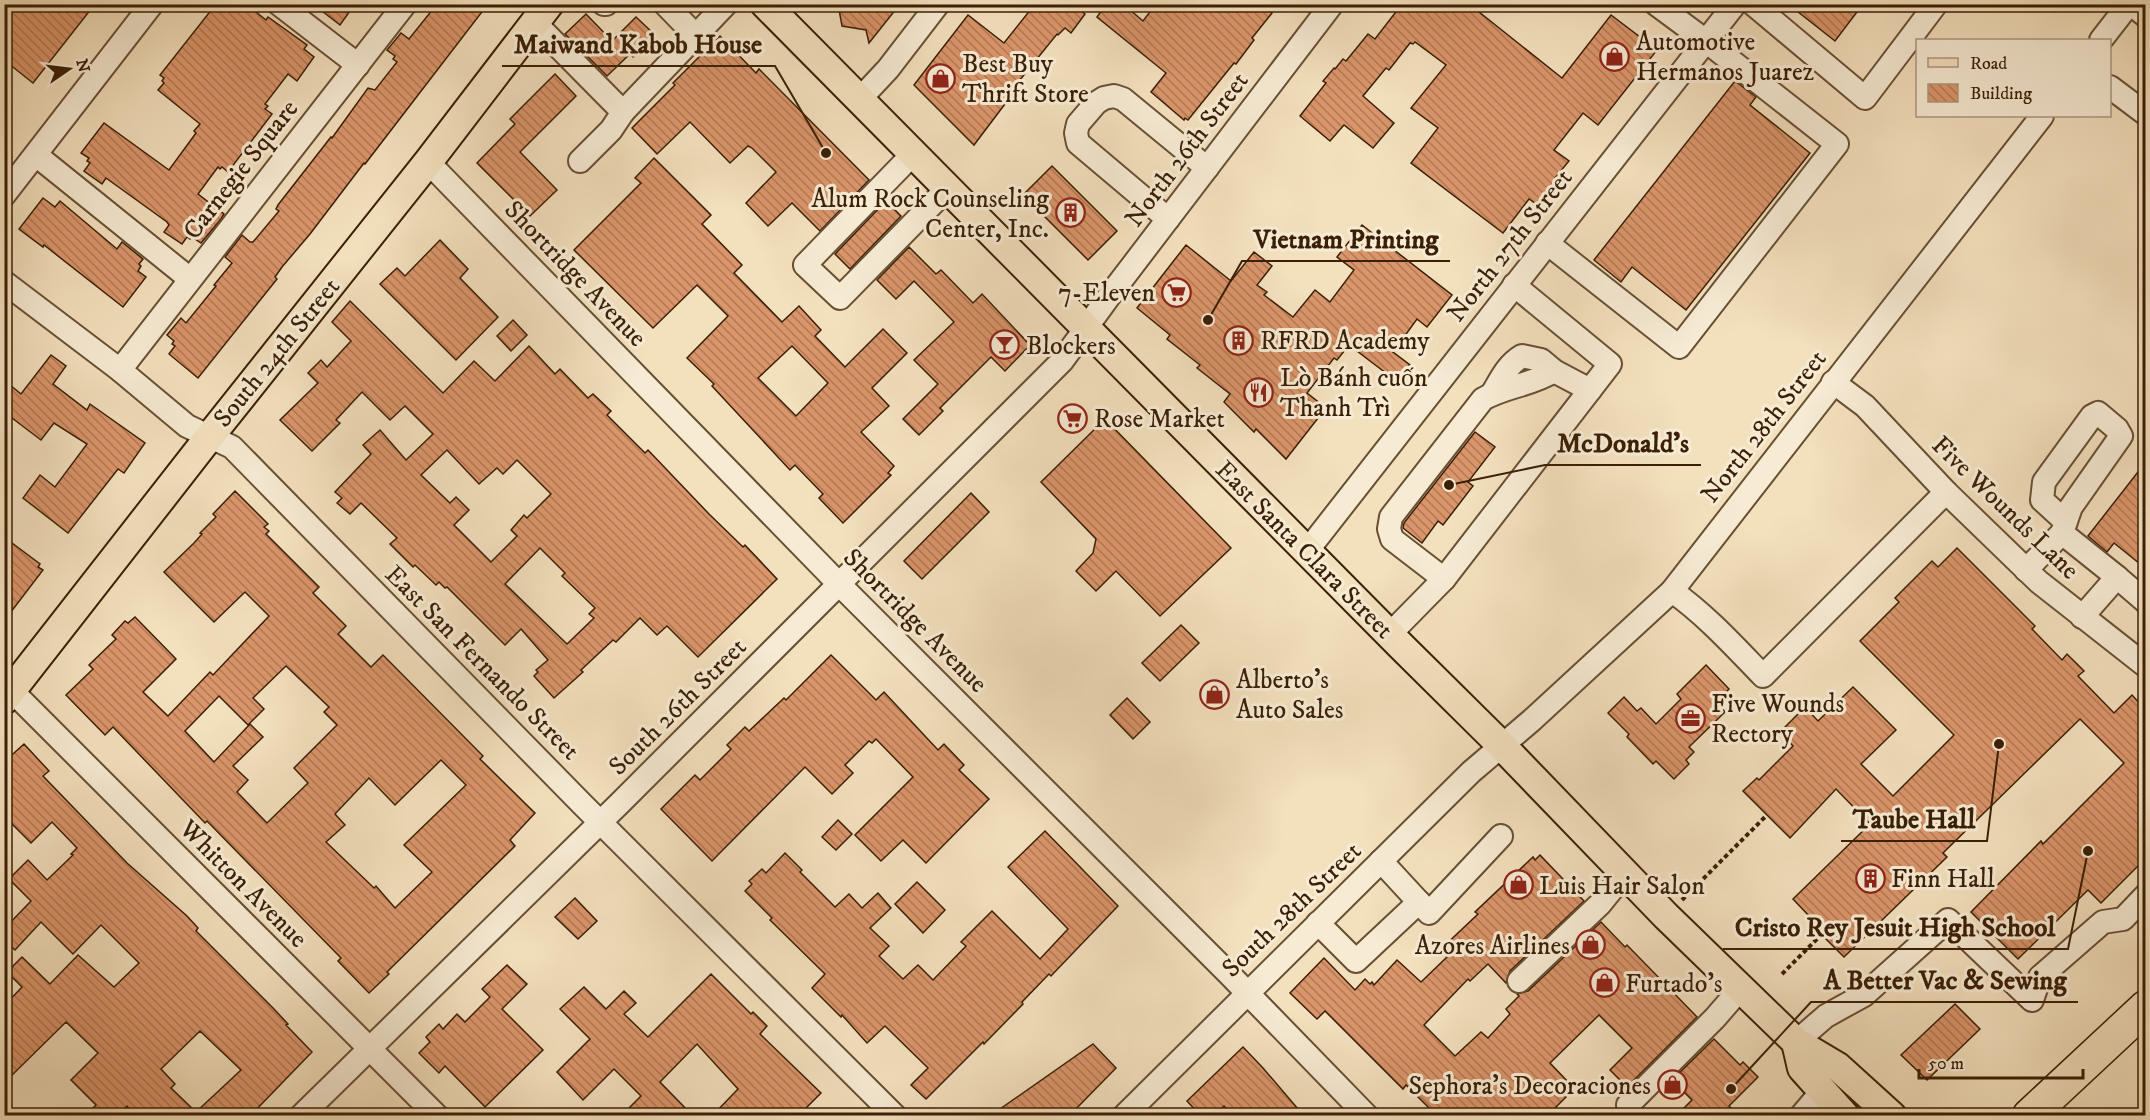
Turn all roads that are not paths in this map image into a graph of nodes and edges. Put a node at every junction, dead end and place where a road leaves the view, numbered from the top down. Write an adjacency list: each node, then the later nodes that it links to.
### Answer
1 (152, 4): 26 (street)
2 (279, 4): 19 (street)
3 (405, 4): 19 (street, Carnegie Square)
4 (665, 4): 16 (street)
5 (726, 4): 16 (street)
6 (765, 4): 21 (main road, East Santa Clara Street)
7 (938, 4): 21 (street)
8 (1332, 4): 29 (street, North 26th Street)
9 (1656, 4): 18 (street)
10 (1735, 4): 18 (street, North 27th Street)
11 (1753, 4): 12 (street)
12 (1936, 4)
13 (2130, 4): 15 (street); 17 (street)
14 (542, 14): 22 (street); 28 (main road, South 24th Street)
15 (2145, 16)
16 (696, 36): 22 (street)
17 (2102, 39)
18 (1706, 41): 33 (street, North 27th Street); 33 (street)
19 (358, 65): 34 (street, Carnegie Square)
20 (2111, 88): 23 (street)
21 (859, 100): 25 (main road, East Santa Clara Street)
22 (623, 112): 27 (street)
23 (2145, 114)
24 (2041, 117): 39 (street, North 28th Street)
25 (913, 154): 30 (main road, East Santa Clara Street); 30 (street)
26 (36, 155): 31 (street); 34 (street)
27 (580, 161)
28 (428, 162): 41 (main road, South 24th Street); 47 (street, Shortridge Avenue)
29 (1207, 168): 32 (street, North 26th Street); 32 (street)
30 (947, 189): 37 (main road, East Santa Clara Street)
31 (4, 195)
32 (1168, 219): 37 (street, North 26th Street)
33 (1547, 243): 36 (street, North 27th Street)
34 (190, 279): 38 (street, Carnegie Square)
35 (4, 282): 38 (street, East San Fernando Street)
36 (1514, 285): 40 (street); 43 (street, North 27th Street)
37 (1086, 330): 43 (main road, East Santa Clara Street); 47 (street, South 26th Street)
38 (120, 370): 41 (street, East San Fernando Street)
39 (1833, 382): 42 (street, Five Wounds Lane); 48 (street, North 28th Street)
40 (1590, 390): 46 (street); 46 (street)
41 (210, 436): 53 (main road, South 24th Street); 55 (street, East San Fernando Street)
42 (1946, 492): 44 (street, Five Wounds Lane); 48 (street)
43 (1307, 551): 51 (main road, East Santa Clara Street)
44 (2026, 570): 45 (street); 50 (street, Five Wounds Lane)
45 (2117, 577): 49 (street); 50 (street)
46 (1444, 579): 51 (street)
47 (839, 584): 55 (street, South 26th Street); 64 (street, Shortridge Avenue)
48 (1672, 591): 54 (street, North 28th Street)
49 (2145, 602)
50 (2082, 617): 52 (street, Five Wounds Lane)
51 (1389, 635): 54 (main road, East Santa Clara Street)
52 (2145, 666)
53 (8, 695): 67 (street, Whitton Avenue)
54 (1501, 745): 57 (street, South 28th Street); 58 (main road, East Santa Clara Street)
55 (601, 822): 67 (street, South 26th Street); 72 (street, East San Fernando Street)
56 (1501, 836): 60 (street)
57 (1381, 861): 60 (street); 61 (street, South 28th Street)
58 (1625, 873): 62 (street); 63 (main road, East Santa Clara Street)
59 (2145, 895): 66 (street)
60 (1419, 902): 61 (street)
61 (1318, 923): 64 (street, South 28th Street)
62 (1519, 981)
63 (1741, 988): 66 (main road, East Santa Clara Street); 69 (street)
64 (1246, 993): 73 (street, South 28th Street); 74 (street, Shortridge Avenue)
65 (2145, 1007): 78 (highway)
66 (1796, 1042): 68 (main road, East Santa Clara Street); 77 (main road, East Santa Clara Street)
67 (370, 1048): 70 (street, South 26th Street); 71 (street, Whitton Avenue)
68 (1823, 1090): 75 (street); 76 (main road, East Santa Clara Street)
69 (1629, 1105)
70 (301, 1116)
71 (436, 1116)
72 (895, 1116)
73 (1124, 1116)
74 (1367, 1116)
75 (1801, 1116)
76 (1845, 1116)
77 (1892, 1116)
78 (2029, 1116)

